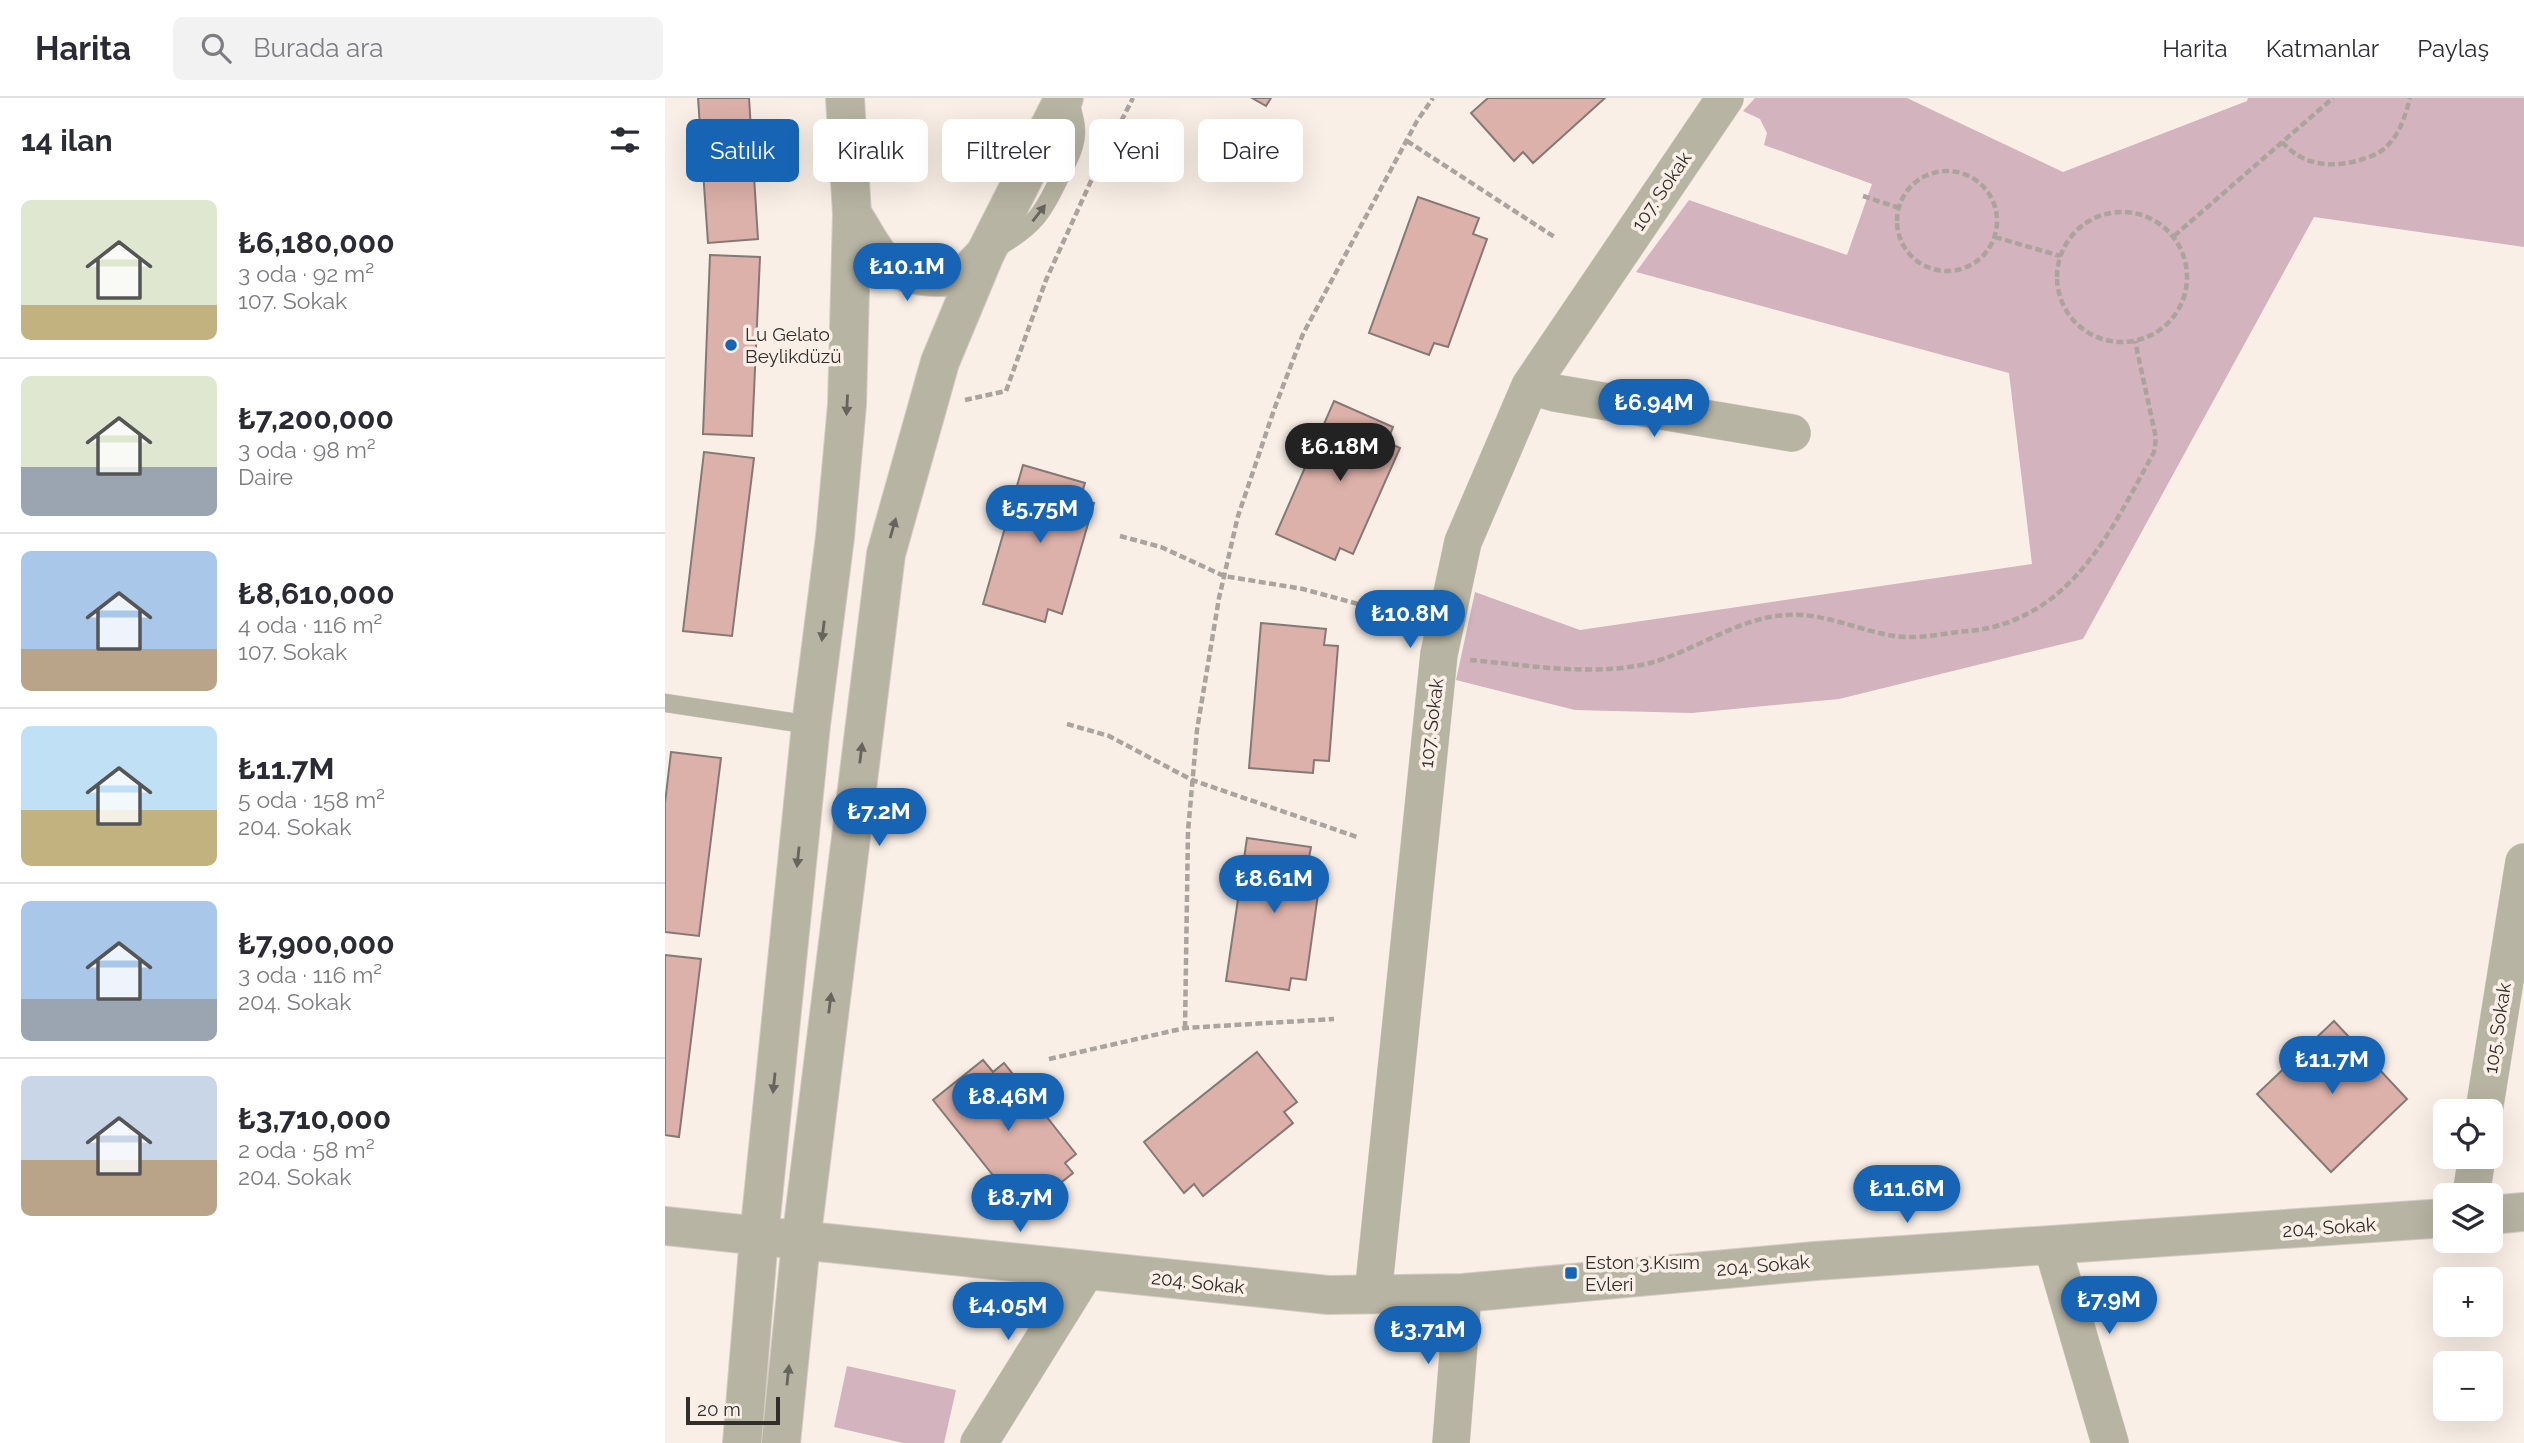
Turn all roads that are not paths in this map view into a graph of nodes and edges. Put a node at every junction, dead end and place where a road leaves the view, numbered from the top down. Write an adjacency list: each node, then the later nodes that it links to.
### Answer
1 (845, 98): 4 (street)
2 (1067, 98): 5 (street, one-way to 2)
3 (1725, 98): 6 (street, 107. Sokak)
4 (852, 214): 5 (street); 9 (street, one-way to 9)
5 (985, 254): 17 (street, one-way to 5)
6 (1530, 386): 7 (street); 21 (street, 107. Sokak)
7 (1792, 433)
8 (665, 704): 9 (lane)
9 (811, 725): 16 (street, one-way to 16)
10 (2524, 862): 11 (street, 105. Sokak)
11 (2486, 1099)
12 (2524, 1212): 13 (street)
13 (2503, 1214)
14 (2433, 1220): 18 (street, 204. Sokak)
15 (665, 1226): 16 (street, 204. Sokak)
16 (759, 1237): 17 (street, 204. Sokak); 22 (street)
17 (801, 1242): 19 (street, 204. Sokak); 23 (street, one-way to 17)
18 (2052, 1245): 20 (street, 204. Sokak); 26 (street)
19 (1086, 1271): 21 (street, 204. Sokak); 24 (street)
20 (1463, 1293): 21 (street, 204. Sokak); 25 (street)
21 (1373, 1295)
22 (742, 1443)
23 (781, 1443)
24 (979, 1443)
25 (1451, 1443)
26 (2110, 1443)

